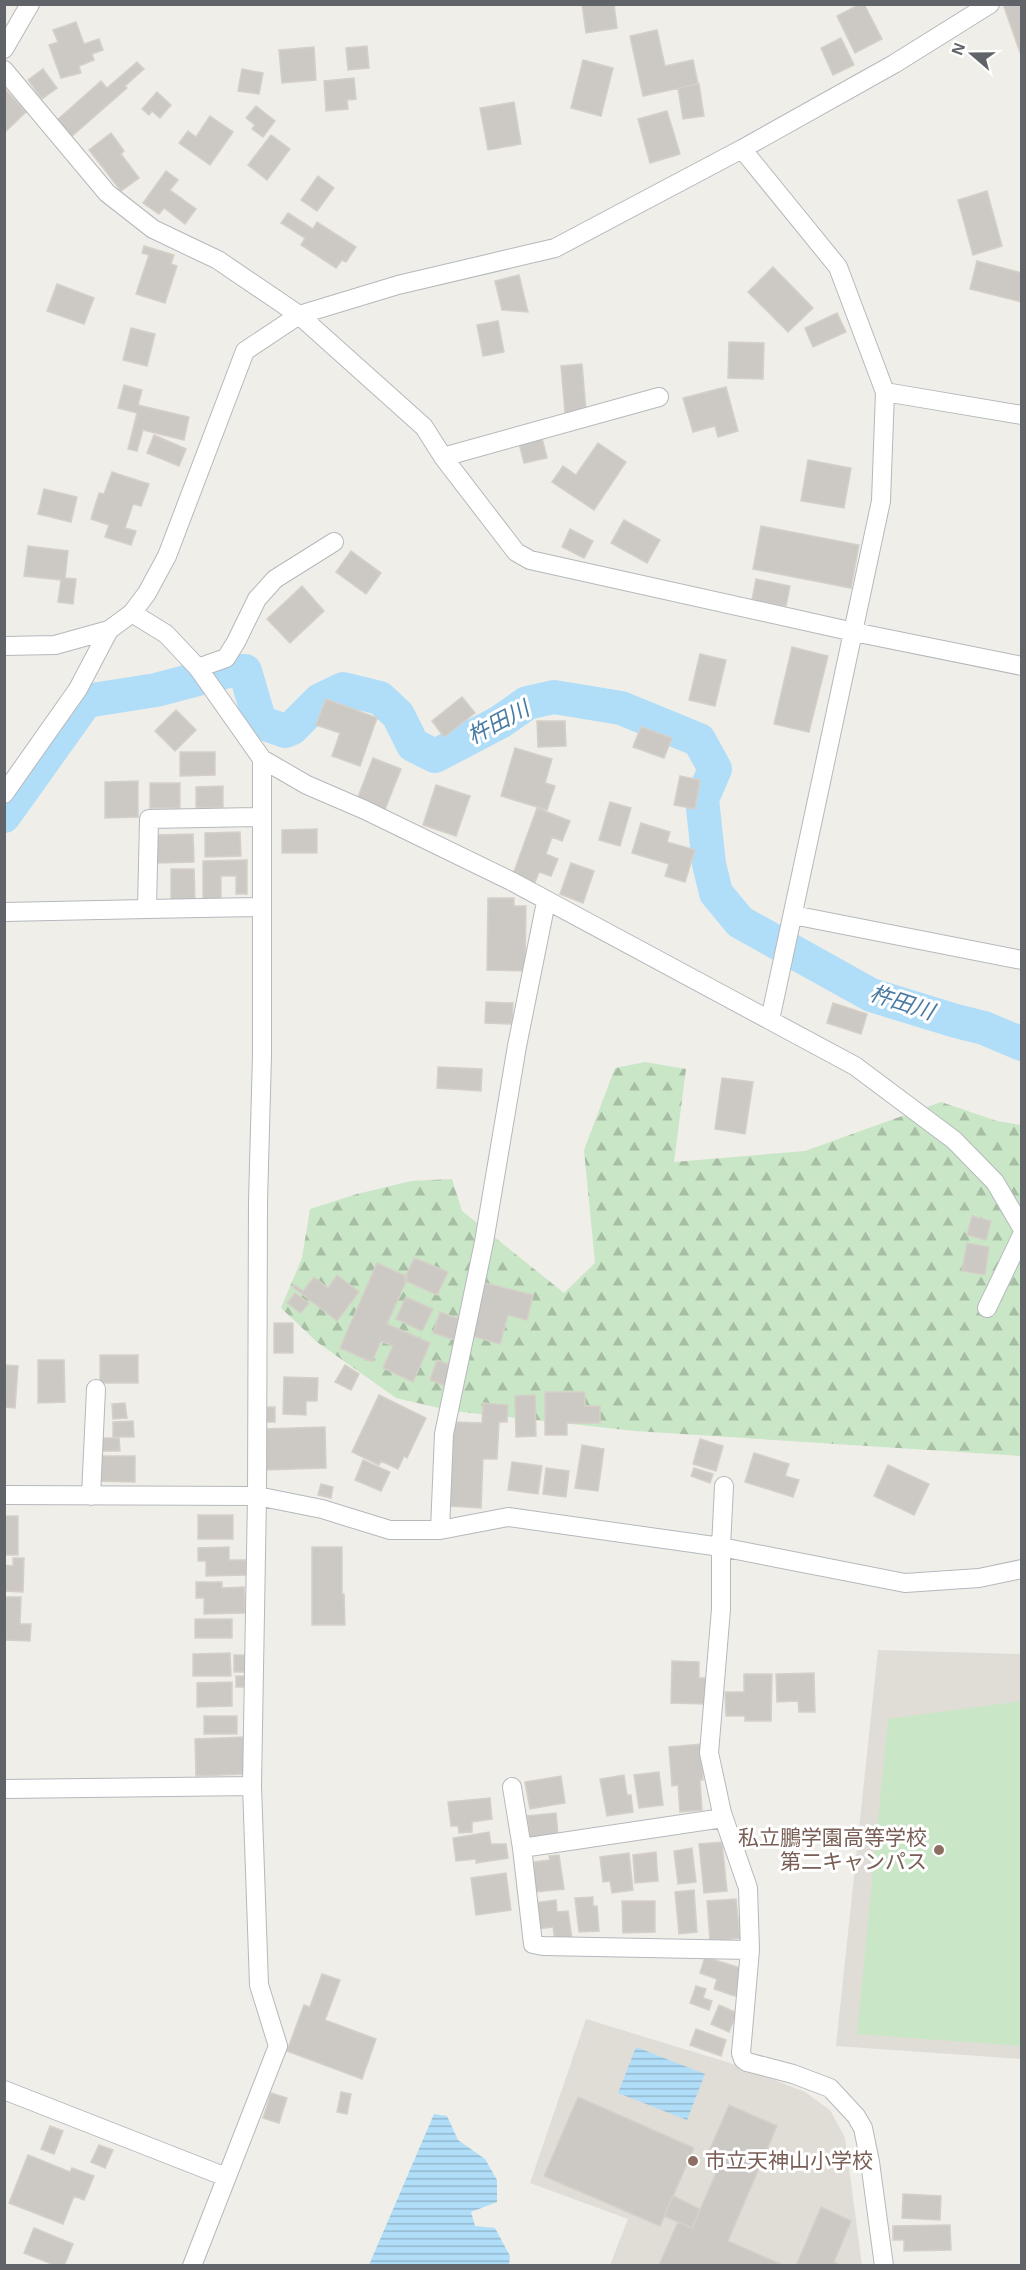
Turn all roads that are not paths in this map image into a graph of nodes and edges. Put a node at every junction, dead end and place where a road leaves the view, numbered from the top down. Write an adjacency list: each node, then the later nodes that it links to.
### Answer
1 (30, 4): 3 (street)
2 (990, 4): 5 (street)
3 (4, 49)
4 (4, 70): 6 (street)
5 (742, 149): 6 (street); 7 (street)
6 (299, 315): 10 (street); 12 (street)
7 (885, 392): 9 (street); 14 (street)
8 (659, 397): 10 (street)
9 (1022, 416)
10 (443, 457): 14 (street)
11 (334, 542): 17 (street)
12 (132, 613): 13 (street); 17 (street)
13 (109, 630): 15 (street); 19 (street)
14 (854, 632): 16 (street); 25 (street)
15 (4, 646)
16 (1022, 666)
17 (204, 675): 18 (street)
18 (262, 759): 20 (street); 21 (street)
19 (4, 794)
20 (262, 817): 22 (street); 23 (street)
21 (546, 902): 27 (street); 36 (street)
22 (262, 907): 23 (street); 35 (street)
23 (147, 909): 24 (street)
24 (4, 912)
25 (793, 915): 26 (street); 27 (street)
26 (1022, 960)
27 (770, 1020): 28 (street)
28 (1022, 1228)
29 (1022, 1235): 30 (street)
30 (987, 1308)
31 (96, 1389): 34 (street)
32 (724, 1486): 37 (street)
33 (4, 1495): 34 (street)
34 (91, 1496): 35 (street)
35 (257, 1496): 36 (street); 39 (street)
36 (440, 1530): 37 (street)
37 (721, 1547): 38 (street); 42 (street)
38 (1022, 1569)
39 (252, 1786): 41 (street); 46 (street)
40 (512, 1787): 43 (street)
41 (4, 1789)
42 (723, 1818): 43 (street); 44 (street)
43 (522, 1848): 44 (street)
44 (750, 1950): 48 (street)
45 (4, 2090): 46 (street)
46 (226, 2177): 47 (street)
47 (192, 2265)
48 (884, 2265)

